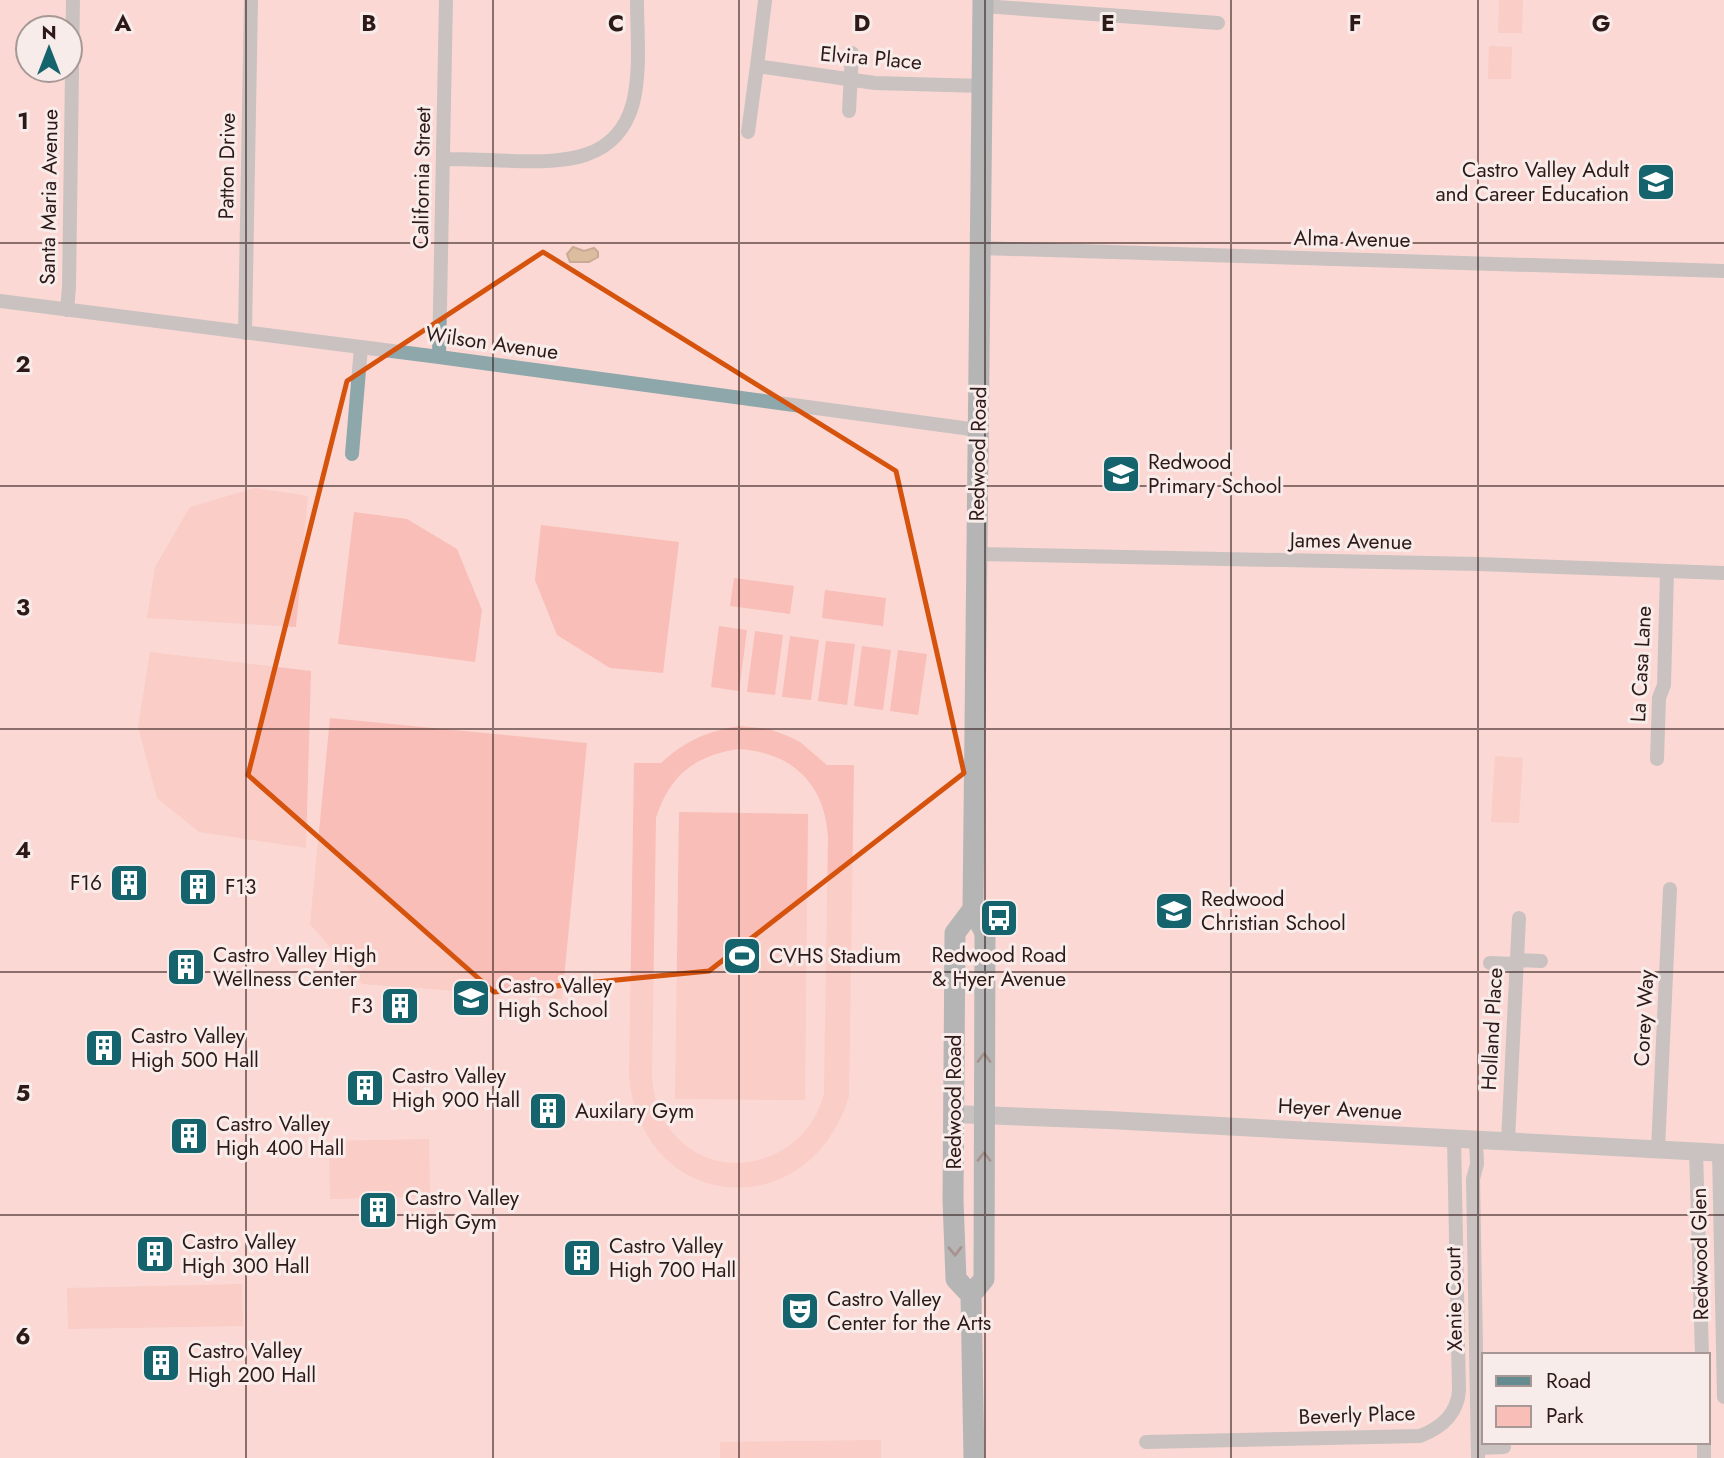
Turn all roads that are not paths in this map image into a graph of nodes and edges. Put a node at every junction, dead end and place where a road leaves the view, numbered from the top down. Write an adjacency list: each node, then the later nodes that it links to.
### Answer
1 (73, 0): 18 (street, Santa Maria Avenue)
2 (251, 0): 19 (street, Patton Drive)
3 (446, 0): 14 (street, California Street)
4 (637, 0): 14 (street)
5 (765, 1): 9 (street)
6 (983, 3): 7 (street); 11 (main road, Redwood Road)
7 (1218, 23)
8 (852, 53): 10 (street)
9 (757, 66): 10 (street, Elvira Place); 13 (street)
10 (851, 79): 11 (street, Elvira Place); 12 (street)
11 (982, 86): 15 (main road, Redwood Road)
12 (849, 111)
13 (748, 132)
14 (444, 159): 21 (street, California Street)
15 (980, 248): 16 (street, Alma Avenue); 22 (main road, Redwood Road)
16 (1724, 271)
17 (0, 301): 18 (street, Wilson Avenue)
18 (67, 310): 19 (street, Wilson Avenue)
19 (245, 333): 20 (street, Wilson Avenue)
20 (361, 348): 21 (street, Wilson Avenue); 23 (street)
21 (439, 357): 22 (street, Wilson Avenue)
22 (978, 430): 24 (main road, Redwood Road)
23 (352, 454)
24 (977, 554): 25 (street, James Avenue); 29 (main road, Redwood Road)
25 (1667, 572): 26 (street, James Avenue); 27 (street, La Casa Lane)
26 (1724, 573)
27 (1657, 760)
28 (1670, 889): 39 (street, Corey Way)
29 (973, 909): 34 (main road, Redwood Road); 35 (main road, Redwood Road, one-way to 29)
30 (1519, 918): 32 (street, Holland Place)
31 (1541, 961): 32 (street)
32 (1516, 962): 33 (street); 38 (street, Holland Place)
33 (1490, 963)
34 (954, 1114): 35 (street, Heyer Avenue); 42 (main road, Redwood Road, one-way to 42)
35 (984, 1114): 36 (street, Heyer Avenue); 42 (main road, Redwood Road, one-way to 35)
36 (1454, 1138): 37 (street, Heyer Avenue); 45 (street, Beverly Place)
37 (1476, 1139): 38 (street, Heyer Avenue); 47 (street, Xenie Court)
38 (1508, 1141): 39 (street, Heyer Avenue)
39 (1657, 1149): 40 (street, Heyer Avenue)
40 (1696, 1151): 41 (street, Heyer Avenue); 43 (street)
41 (1721, 1152): 44 (street, Redwood Glen)
42 (971, 1295): 48 (main road, Redwood Road)
43 (1702, 1353)
44 (1724, 1397)
45 (1146, 1442)
46 (1504, 1447): 47 (street)
47 (1478, 1453)
48 (974, 1458)

